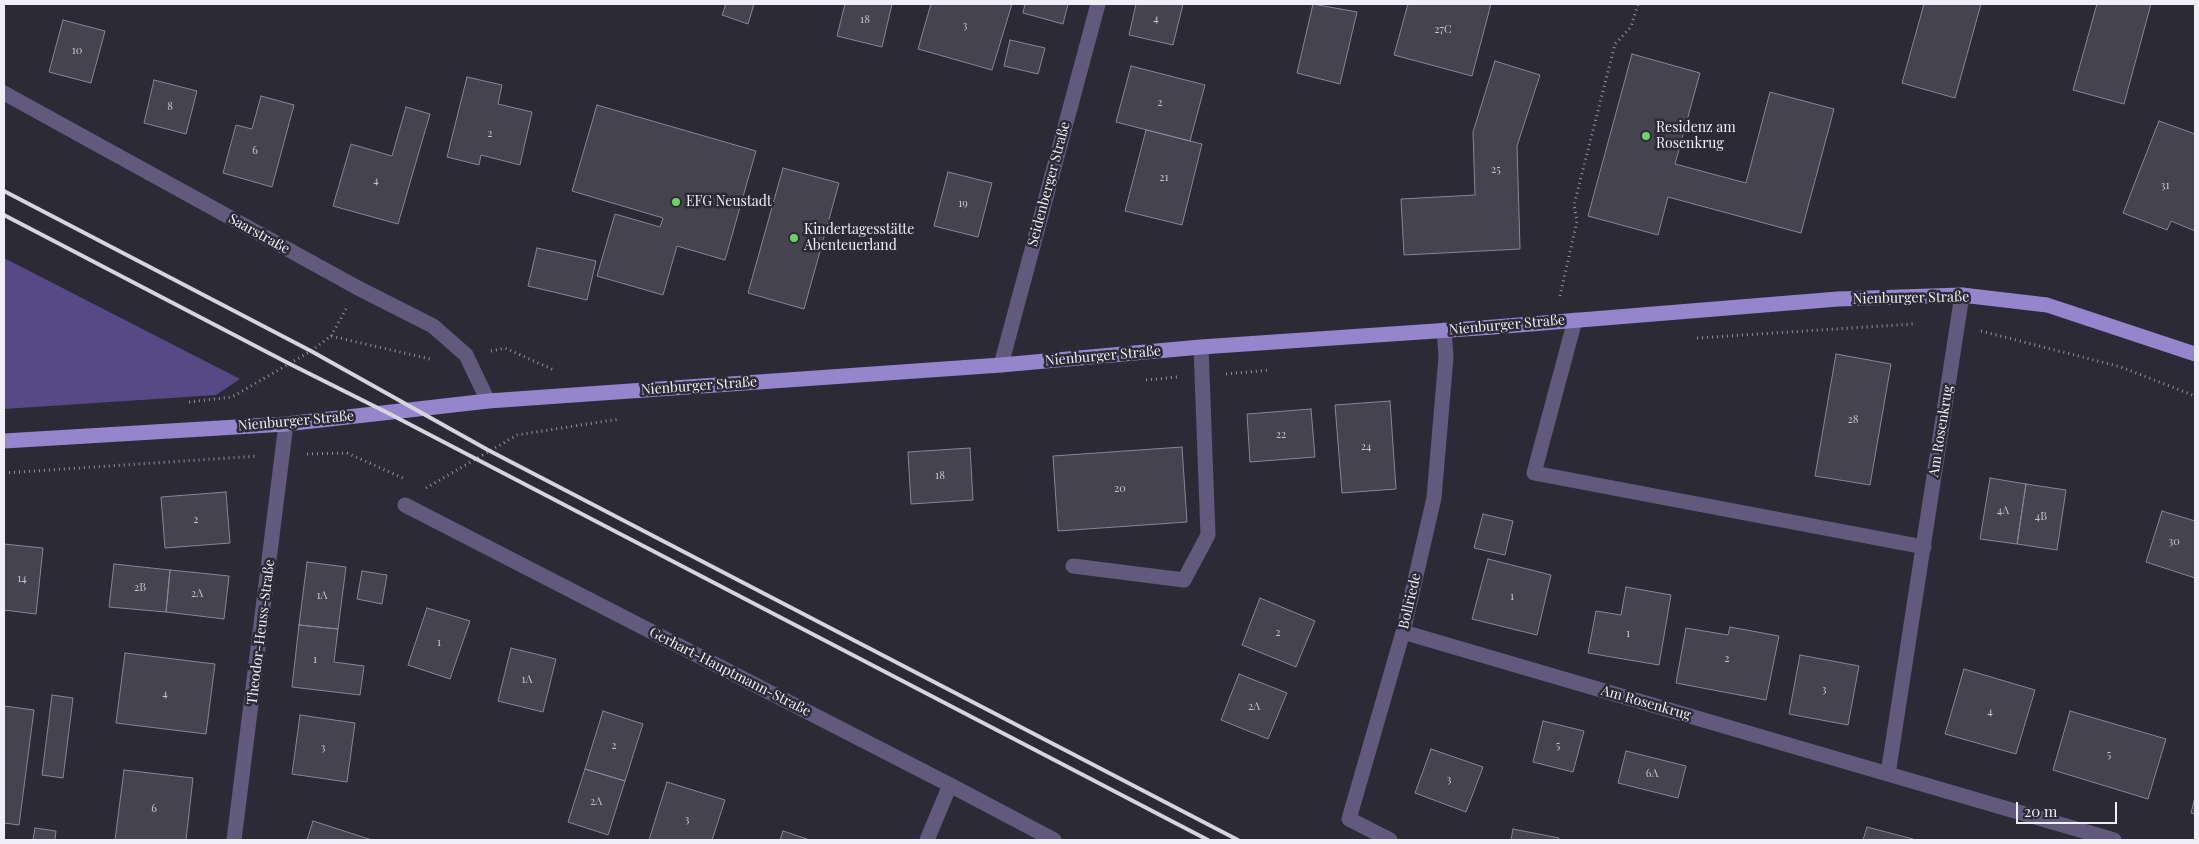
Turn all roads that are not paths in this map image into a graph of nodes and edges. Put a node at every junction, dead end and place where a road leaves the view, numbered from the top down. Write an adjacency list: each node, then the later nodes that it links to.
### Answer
1 (1098, 4): 8 (street, Seidenberger Straße)
2 (4, 94): 9 (street, Saarstraße)
3 (1962, 295): 4 (main road, Nienburger Straße); 7 (main road, Nienburger Straße); 13 (street, Am Rosenkrug)
4 (1576, 320): 5 (main road, Nienburger Straße); 13 (street)
5 (1444, 330): 6 (main road, Nienburger Straße); 15 (street, Bollriede)
6 (1201, 347): 8 (main road, Nienburger Straße); 14 (street)
7 (2195, 354)
8 (1001, 365): 9 (main road, Nienburger Straße)
9 (488, 401): 10 (main road, Nienburger Straße)
10 (286, 424): 11 (main road, Nienburger Straße); 18 (street, Theodor-Heuss-Straße)
11 (4, 441)
12 (405, 505): 17 (street, Gerhart-Hauptmann-Straße)
13 (1924, 547): 16 (street, Am Rosenkrug)
14 (1074, 566)
15 (1403, 632): 16 (street, Am Rosenkrug); 21 (street, Bollriede)
16 (1888, 774): 22 (street, Am Rosenkrug)
17 (950, 785): 19 (street); 20 (street, Gerhart-Hauptmann-Straße)
18 (234, 840)
19 (927, 840)
20 (1054, 840)
21 (1390, 840)
22 (2114, 840)

